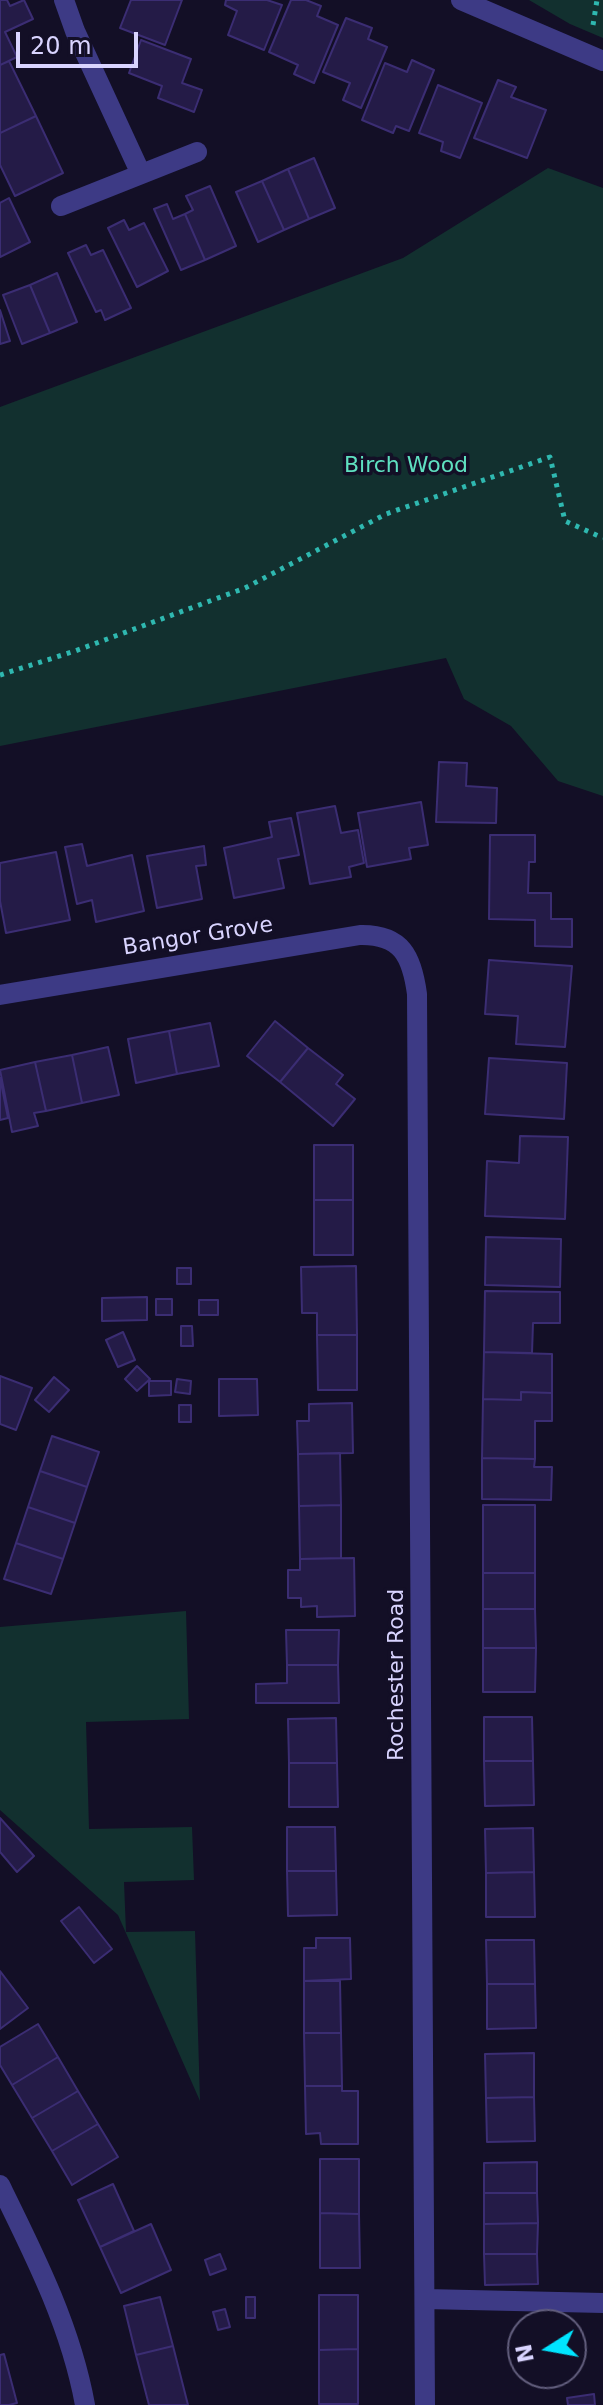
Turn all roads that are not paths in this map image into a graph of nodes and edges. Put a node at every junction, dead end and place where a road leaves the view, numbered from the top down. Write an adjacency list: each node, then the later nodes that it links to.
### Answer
1 (64, 0): 5 (street)
2 (461, 0): 3 (street)
3 (603, 61)
4 (197, 152): 5 (street)
5 (141, 174): 6 (street)
6 (61, 206)
7 (401, 947): 8 (street, Bangor Grove); 10 (street, Rochester Road)
8 (0, 995)
9 (0, 2185): 12 (street)
10 (425, 2299): 11 (street); 13 (street, Rochester Road)
11 (603, 2303)
12 (85, 2405)
13 (425, 2405)

